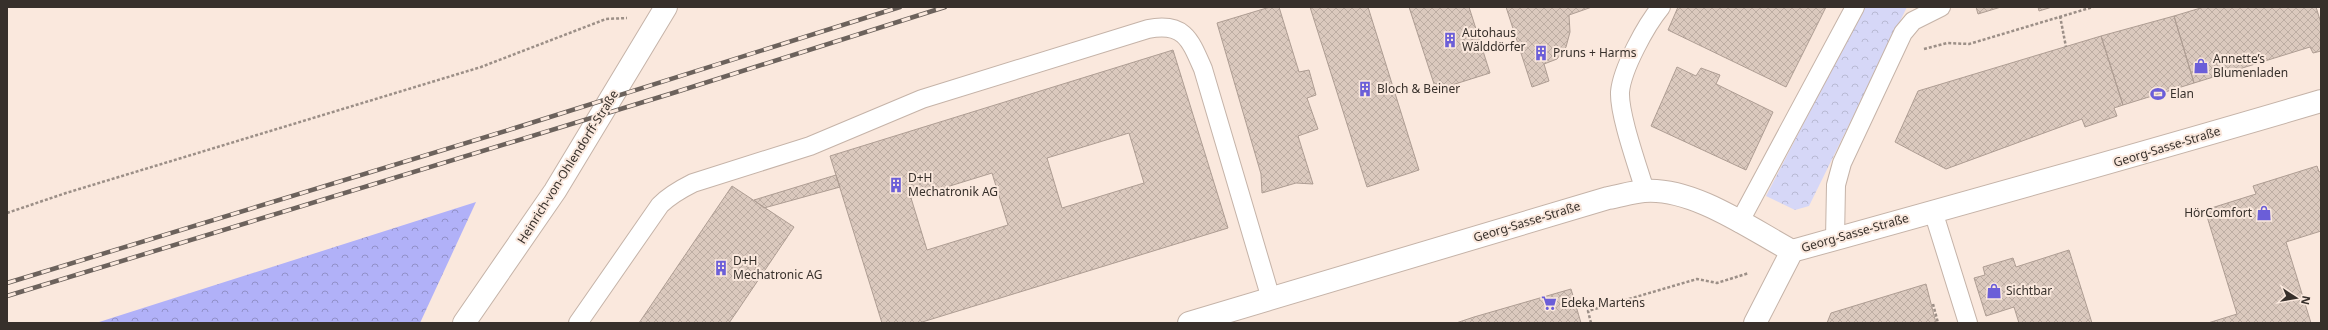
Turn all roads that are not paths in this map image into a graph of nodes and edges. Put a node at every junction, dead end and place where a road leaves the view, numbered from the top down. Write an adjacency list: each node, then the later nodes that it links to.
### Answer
1 (1661, 7): 6 (lane)
2 (1855, 7): 8 (lane)
3 (1942, 7): 9 (lane)
4 (662, 15): 12 (street, Heinrich-von-Ohlendorff-Straße)
5 (2321, 101): 7 (street, Georg-Sasse-Straße)
6 (1645, 191): 8 (street, Georg-Sasse-Straße); 11 (street, Georg-Sasse-Straße)
7 (1933, 211): 9 (street, Georg-Sasse-Straße); 16 (lane)
8 (1740, 223): 10 (street, Georg-Sasse-Straße)
9 (1835, 239): 10 (street, Georg-Sasse-Straße)
10 (1792, 251): 15 (street)
11 (1271, 299): 13 (lane); 14 (street, Georg-Sasse-Straße)
12 (464, 323)
13 (578, 323)
14 (1190, 323)
15 (1755, 323)
16 (1968, 323)

